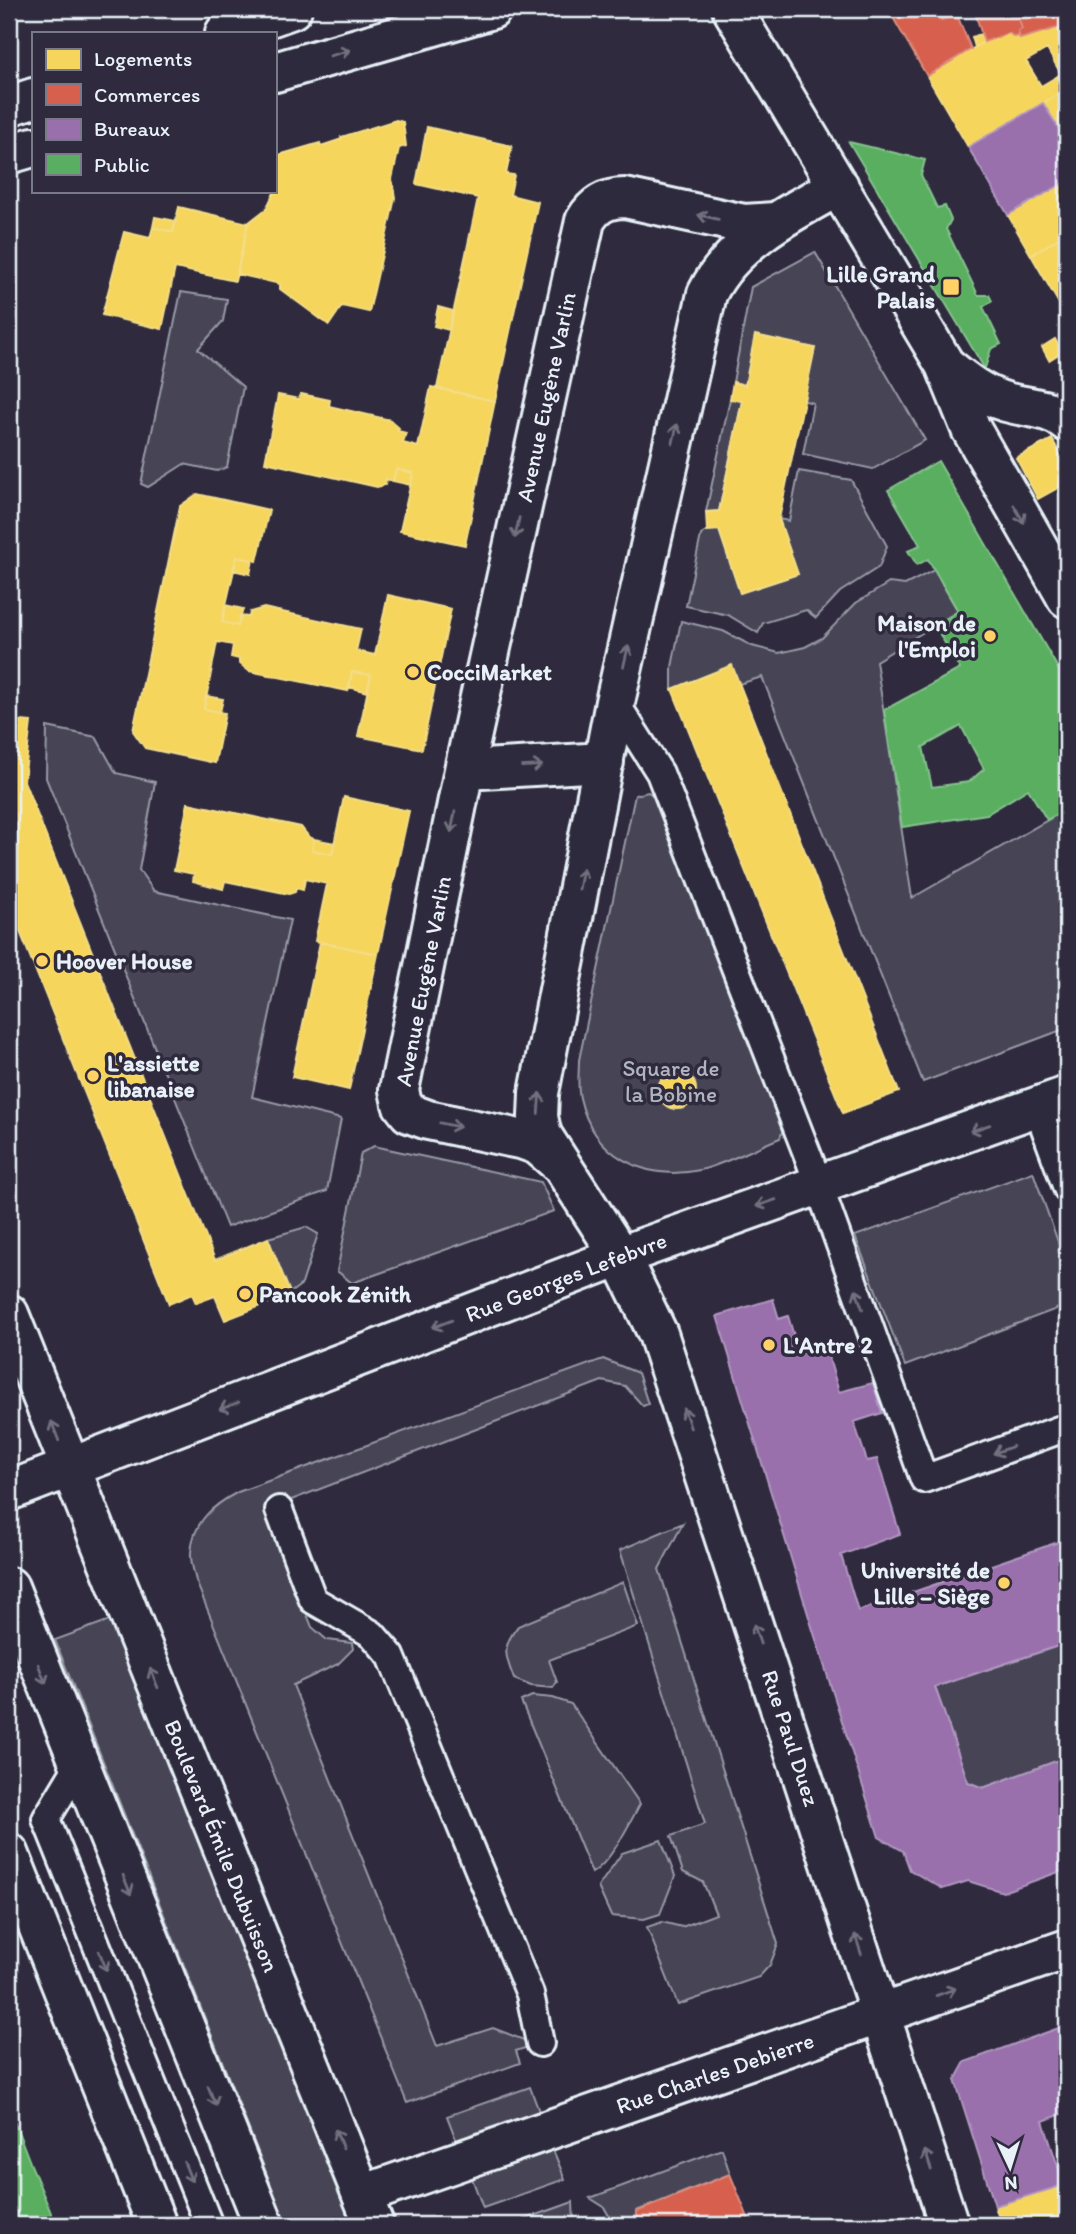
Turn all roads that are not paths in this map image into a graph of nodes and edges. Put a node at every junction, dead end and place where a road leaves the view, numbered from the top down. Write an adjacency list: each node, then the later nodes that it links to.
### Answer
1 (292, 9): 4 (street)
2 (492, 9): 5 (street, one-way to 2)
3 (733, 9): 10 (street)
4 (228, 32)
5 (276, 72)
6 (32, 99): 7 (street)
7 (9, 106)
8 (32, 147): 9 (street)
9 (9, 154)
10 (839, 186): 11 (street, Avenue Eugène Varlin); 12 (street)
11 (775, 222): 16 (street, Avenue Eugène Varlin, one-way to 11); 18 (street, Avenue Eugène Varlin, one-way to 18)
12 (945, 365): 13 (street); 14 (street)
13 (1057, 417): 14 (street)
14 (991, 466): 15 (street, one-way to 15)
15 (1067, 598)
16 (615, 702): 17 (street, Avenue Eugène Varlin); 21 (lane)
17 (604, 762): 18 (street, one-way to 17); 20 (street, Avenue Eugène Varlin, one-way to 17)
18 (464, 770): 20 (street, Avenue Eugène Varlin, one-way to 20)
19 (1052, 1102): 21 (street, Rue Georges Lefebvre, one-way to 21); 22 (lane)
20 (561, 1165): 23 (street, Avenue Eugène Varlin)
21 (818, 1185): 23 (street, Rue Georges Lefebvre, one-way to 23); 25 (lane, one-way to 21)
22 (1067, 1188)
23 (620, 1256): 26 (street, Rue Georges Lefebvre, one-way to 26); 33 (street, Rue Paul Duez, one-way to 23)
24 (9, 1314): 26 (street, Boulevard Émile Dubuisson, one-way to 24)
25 (1067, 1427)
26 (69, 1468): 27 (street, Rue Georges Lefebvre); 35 (street, Boulevard Émile Dubuisson, one-way to 26)
27 (9, 1491)
28 (279, 1510): 34 (lane)
29 (9, 1587): 30 (street, one-way to 30)
30 (78, 1766): 37 (lane, one-way to 37); 38 (street, one-way to 38)
31 (9, 1853): 36 (street)
32 (1067, 1949): 33 (street, Rue Charles Debierre, one-way to 32)
33 (882, 2015): 35 (street, Rue Charles Debierre); 39 (street, Rue Paul Duez, one-way to 33)
34 (540, 2043)
35 (368, 2210)
36 (157, 2225)
37 (209, 2225)
38 (264, 2225)
39 (949, 2225)

